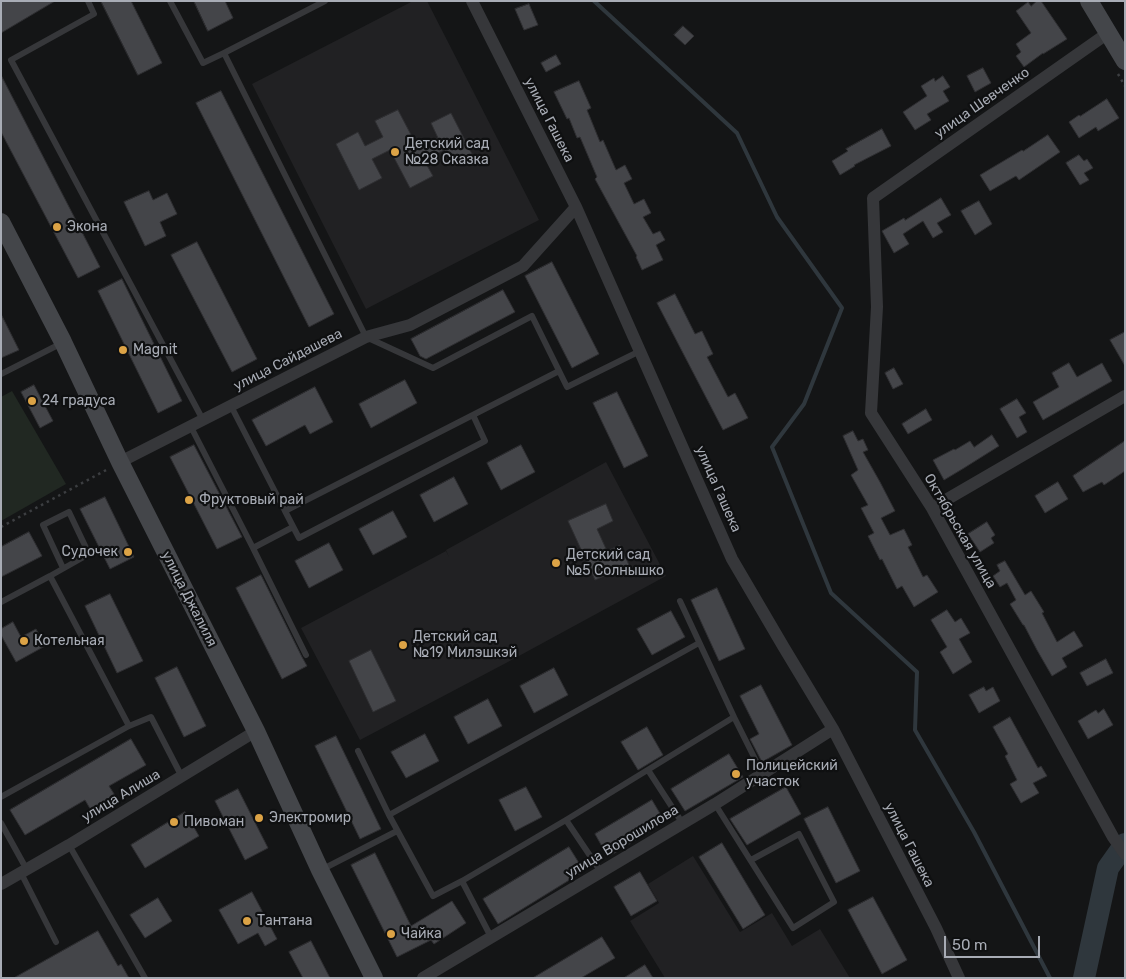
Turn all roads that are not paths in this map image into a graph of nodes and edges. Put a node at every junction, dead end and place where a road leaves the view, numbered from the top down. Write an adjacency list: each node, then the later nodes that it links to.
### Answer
1 (88, 1): 19 (lane)
2 (170, 1): 7 (lane)
3 (325, 1): 7 (lane)
4 (472, 1): 9 (street, улица Гашека)
5 (1089, 1): 6 (main road)
6 (1118, 46): 8 (street, улица Шевченко)
7 (224, 53): 11 (lane)
8 (873, 198): 22 (street, Октябрьская улица)
9 (576, 206): 11 (street, улица Сайдашева); 13 (street, улица Гашека)
10 (1, 222): 12 (main road, улица Джалиля)
11 (366, 337): 14 (lane); 17 (street, улица Сайдашева)
12 (63, 342): 15 (lane); 21 (main road, улица Джалиля)
13 (640, 350): 14 (lane); 34 (street, улица Гашека)
14 (559, 371): 18 (lane)
15 (1, 374)
16 (1125, 396): 22 (street)
17 (231, 406): 19 (street, улица Сайдашева); 23 (lane)
18 (472, 415): 23 (lane); 24 (lane)
19 (203, 420): 20 (street, улица Сайдашева)
20 (190, 427): 21 (street, улица Сайдашева); 25 (lane)
21 (120, 462): 35 (main road, улица Джалиля)
22 (932, 508): 48 (street, Октябрьская улица)
23 (285, 511): 24 (lane)
24 (293, 526): 25 (lane)
25 (252, 548): 31 (lane)
26 (63, 568): 26 (lane); 27 (lane)
27 (50, 576): 29 (lane); 33 (lane)
28 (680, 601): 30 (lane)
29 (1, 602)
30 (699, 643): 32 (lane); 42 (lane)
31 (306, 655)
32 (734, 717): 37 (lane); 38 (lane)
33 (130, 726): 39 (lane); 40 (lane)
34 (833, 729): 38 (street, улица Ворошилова); 60 (street, улица Гашека)
35 (256, 731): 39 (street, улица Алиша); 50 (main road, улица Джалиля)
36 (358, 751): 42 (lane)
37 (648, 770): 43 (lane); 45 (lane)
38 (762, 775): 41 (street, улица Ворошилова)
39 (182, 777): 47 (street, улица Алиша)
40 (1, 797)
41 (715, 804): 45 (street, улица Ворошилова); 49 (lane)
42 (389, 815): 46 (lane)
43 (566, 820): 52 (lane); 53 (lane)
44 (1, 823): 51 (lane)
45 (682, 824): 52 (street, улица Ворошилова)
46 (398, 831): 50 (lane); 53 (lane)
47 (68, 845): 51 (street, улица Алиша); 57 (lane)
48 (1125, 854)
49 (751, 860): 49 (lane)
50 (320, 870): 58 (main road, улица Джалиля)
51 (24, 871): 54 (street, улица Алиша); 56 (lane)
52 (601, 872): 55 (street, улица Ворошилова)
53 (462, 881): 55 (lane)
54 (1, 884)
55 (491, 937): 59 (street, улица Ворошилова)
56 (56, 942)
57 (145, 978)
58 (374, 978)
59 (423, 978)
60 (959, 978)

